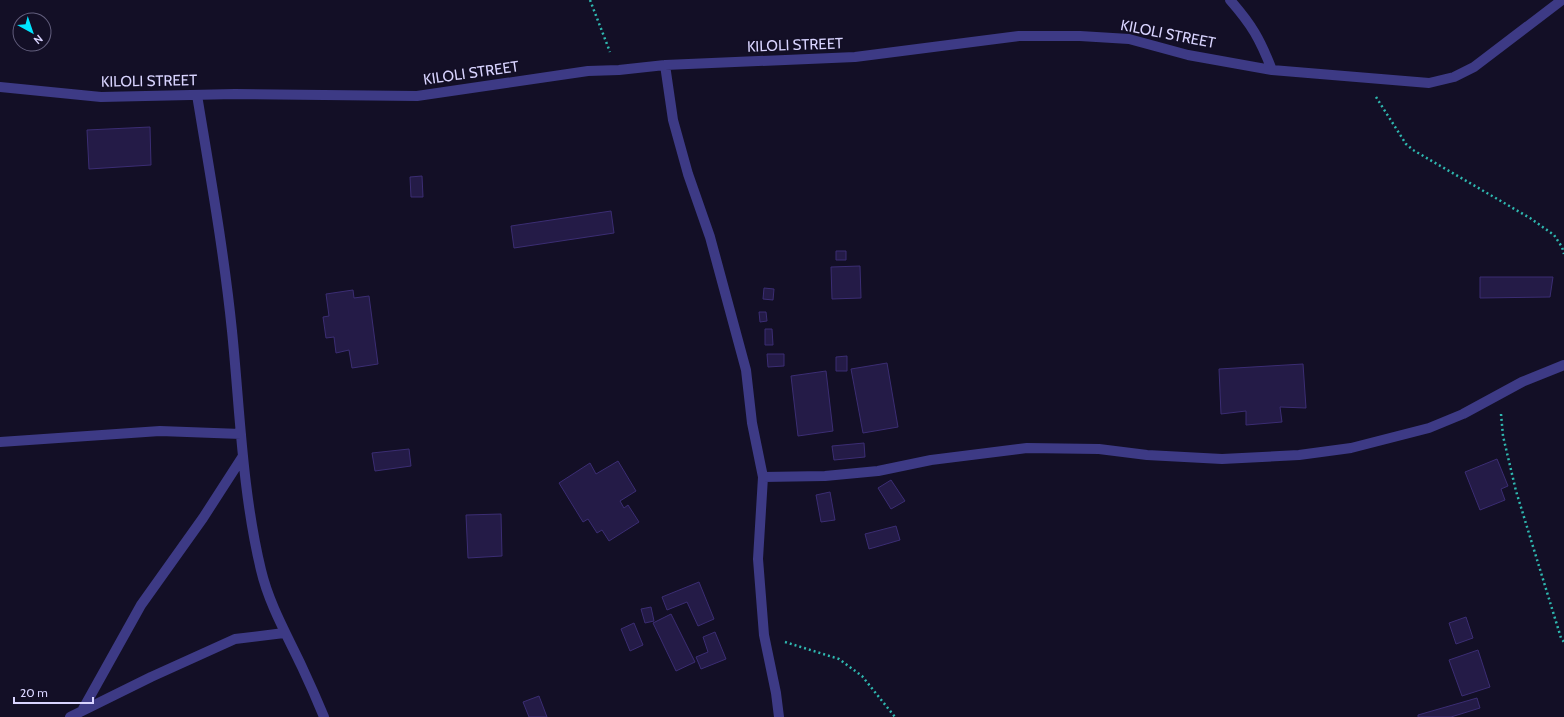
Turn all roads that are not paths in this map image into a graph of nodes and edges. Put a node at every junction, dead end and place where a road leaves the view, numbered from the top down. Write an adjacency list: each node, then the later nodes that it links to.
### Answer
1 (1230, 0): 4 (street)
2 (1562, 0): 4 (street, KILOLI STREET)
3 (665, 65): 4 (street, KILOLI STREET); 6 (street, KILOLI STREET); 11 (street)
4 (1272, 70)
5 (0, 87): 6 (street, KILOLI STREET)
6 (197, 96): 8 (street)
7 (1564, 365): 11 (street)
8 (241, 434): 9 (street); 10 (street)
9 (0, 442)
10 (242, 456): 12 (street); 13 (street)
11 (763, 477): 16 (street)
12 (284, 633): 13 (street); 15 (street)
13 (83, 710): 14 (street)
14 (70, 717)
15 (324, 717)
16 (779, 717)

